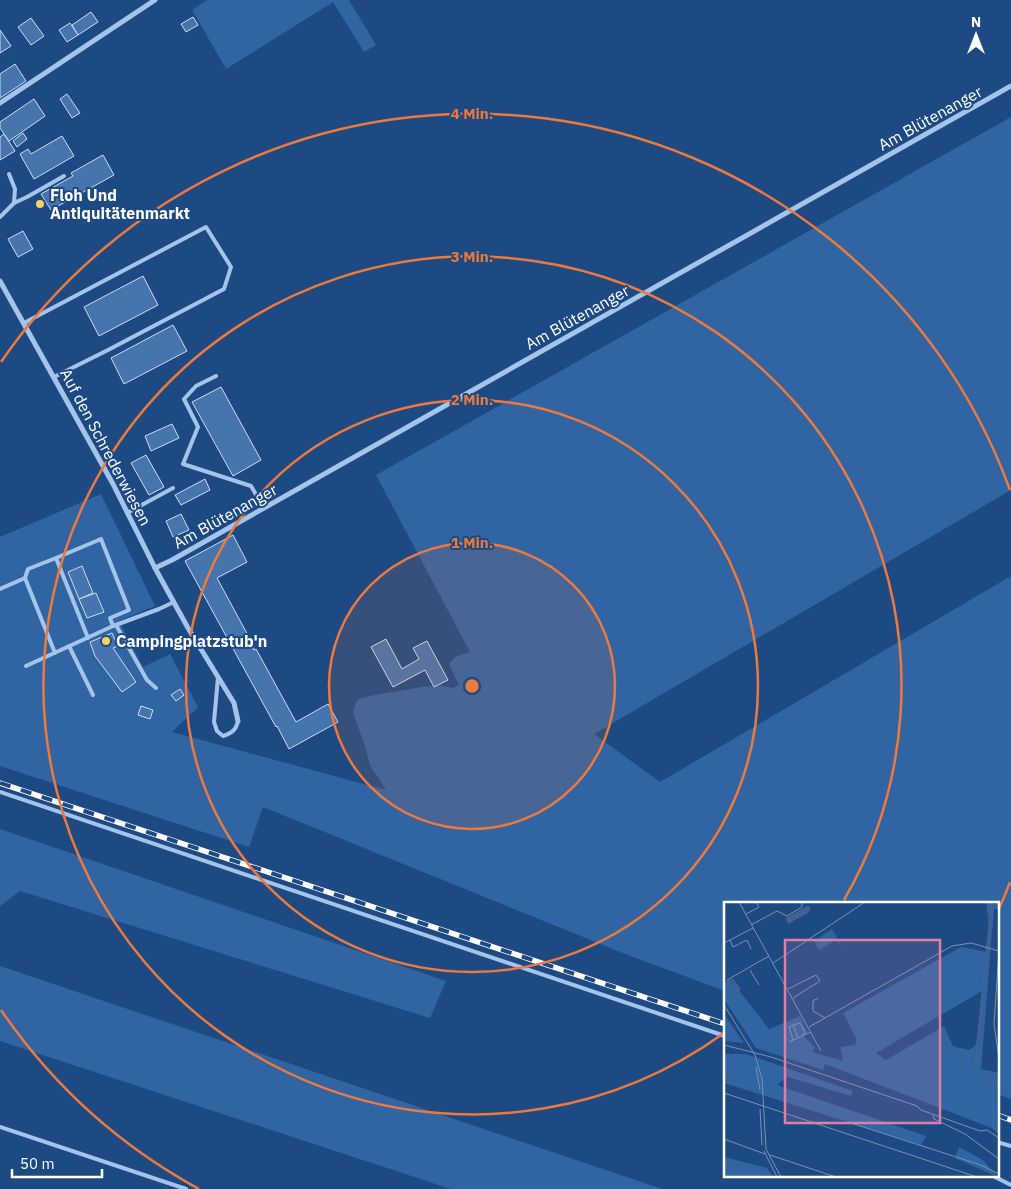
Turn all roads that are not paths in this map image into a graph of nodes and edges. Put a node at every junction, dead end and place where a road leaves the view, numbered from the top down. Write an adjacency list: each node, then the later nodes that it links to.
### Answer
1 (155, 0): 3 (street)
2 (1011, 86): 13 (street, Am Blütenanger)
3 (0, 102)
4 (9, 174): 6 (lane)
5 (64, 176): 6 (lane)
6 (14, 203): 7 (lane)
7 (0, 217)
8 (0, 281): 9 (street, Auf den Schrederwiesen)
9 (24, 323): 11 (street, Auf den Schrederwiesen); 11 (lane)
10 (216, 376): 13 (lane)
11 (54, 377): 14 (street, Auf den Schrederwiesen)
12 (173, 488): 14 (lane)
13 (264, 508): 16 (street, Am Blütenanger)
14 (127, 513): 16 (street, Auf den Schrederwiesen)
15 (56, 558): 17 (lane); 20 (lane); 21 (lane)
16 (155, 568): 19 (street, Auf den Schrederwiesen)
17 (25, 578): 18 (lane); 23 (lane)
18 (0, 589)
19 (174, 602): 20 (lane); 25 (street, Auf den Schrederwiesen)
20 (115, 626): 21 (lane); 26 (lane)
21 (88, 638): 22 (lane)
22 (69, 646): 23 (lane); 27 (lane)
23 (55, 653): 24 (lane)
24 (26, 666)
25 (218, 678): 28 (street, Auf den Schrederwiesen); 28 (lane, Auf den Schrederwiesen)
26 (156, 688)
27 (93, 695)
28 (238, 721)
29 (0, 792): 30 (lane)
30 (724, 1036)
31 (0, 1127): 36 (lane)
32 (998, 1142): 33 (lane)
33 (1011, 1146)
34 (993, 1176): 35 (lane)
35 (1011, 1185)
36 (186, 1189)

